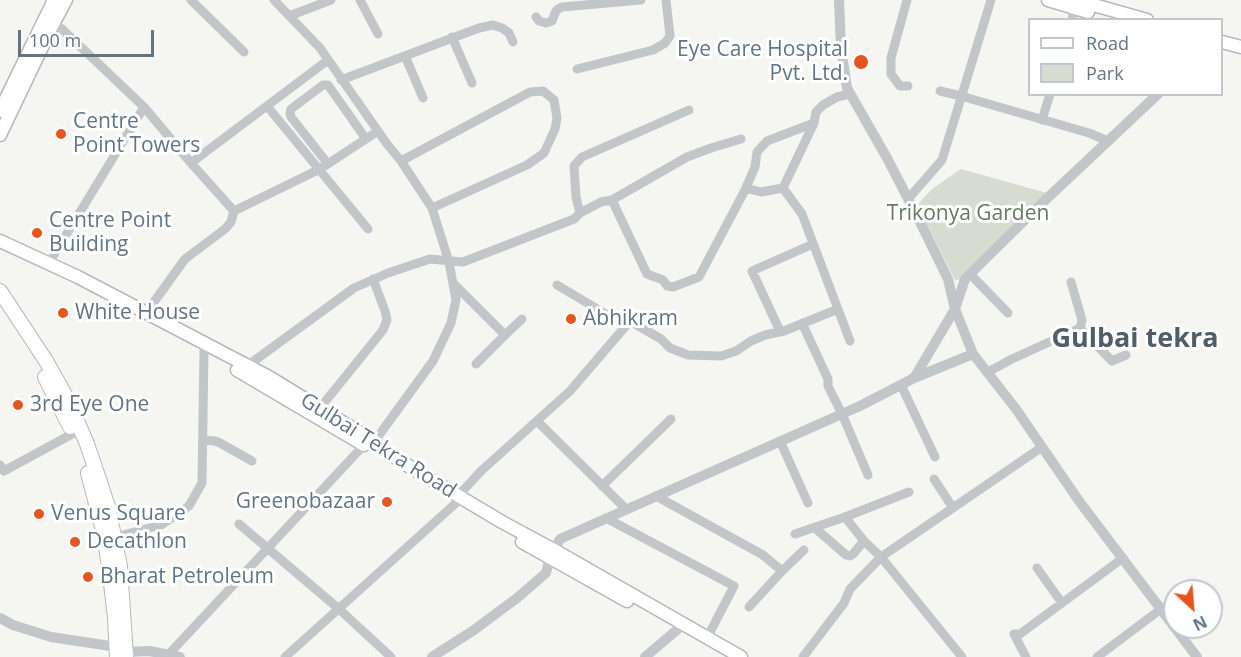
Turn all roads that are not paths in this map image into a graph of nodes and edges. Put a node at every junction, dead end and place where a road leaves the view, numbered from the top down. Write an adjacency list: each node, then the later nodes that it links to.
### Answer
1 (54, 0): 42 (main road)
2 (66, 0): 18 (main road)
3 (190, 0): 25 (street)
4 (274, 0): 14 (street)
5 (331, 0): 14 (street)
6 (360, 0): 19 (street)
7 (641, 0): 15 (street)
8 (666, 0): 29 (street)
9 (839, 0): 34 (street)
10 (907, 0): 32 (street)
11 (990, 0): 35 (street)
12 (1048, 0): 13 (main road)
13 (1074, 9): 16 (main road); 17 (main road)
14 (290, 16): 28 (street)
15 (536, 17)
16 (1108, 18)
17 (1134, 18)
18 (53, 24): 40 (street); 46 (main road)
19 (378, 34)
20 (452, 37): 21 (street); 27 (street); 31 (street)
21 (513, 42)
22 (1223, 42): 23 (main road)
23 (1241, 47)
24 (1223, 50): 26 (main road)
25 (244, 52)
26 (1241, 55)
27 (405, 56): 30 (street); 38 (street)
28 (328, 60): 30 (street); 39 (street)
29 (577, 69)
30 (341, 80): 45 (street)
31 (472, 83)
32 (908, 86)
33 (940, 91): 35 (street)
34 (850, 94): 44 (street); 55 (street)
35 (961, 96): 43 (street); 55 (street)
36 (1049, 96): 43 (street)
37 (1156, 96): 49 (street)
38 (423, 98)
39 (267, 106): 51 (street); 52 (street)
40 (144, 107): 51 (street); 64 (street)
41 (689, 110): 59 (street)
42 (0, 111)
43 (1042, 120): 49 (street)
44 (814, 123): 53 (street); 54 (street)
45 (378, 131): 47 (street); 50 (street)
46 (0, 135)
47 (366, 139): 52 (street); 52 (street)
48 (741, 139): 56 (street)
49 (1108, 141): 65 (street)
50 (401, 161): 57 (street); 57 (street)
51 (191, 163): 58 (street)
52 (324, 167): 58 (street); 60 (street)
53 (783, 188): 54 (street); 61 (street)
54 (745, 190): 56 (street)
55 (908, 199): 73 (street)
56 (612, 200): 59 (street)
57 (432, 208): 63 (street)
58 (234, 211): 74 (street)
59 (580, 213): 63 (street)
60 (368, 229)
61 (813, 244): 72 (street); 80 (street)
62 (3, 245): 64 (main road, Gulbai Tekra Road); 83 (main road, Gulbai Tekra Road)
63 (449, 261): 66 (street); 68 (street)
64 (49, 263): 74 (main road, Gulbai Tekra Road)
65 (970, 274): 73 (street); 75 (street)
66 (373, 279): 87 (street); 91 (street)
67 (1071, 282): 79 (street)
68 (453, 283): 81 (street); 98 (street)
69 (556, 285): 78 (street)
70 (0, 291): 117 (main road)
71 (0, 307): 95 (main road)
72 (838, 309): 77 (street); 82 (street)
73 (955, 309): 84 (street); 89 (street)
74 (146, 313): 87 (main road, Gulbai Tekra Road)
75 (1008, 313)
76 (522, 320): 81 (street)
77 (802, 323): 80 (street); 92 (street)
78 (626, 326): 80 (street); 94 (street)
79 (1080, 328): 85 (street); 88 (street)
80 (780, 331)
81 (505, 335): 86 (street)
82 (850, 341)
83 (204, 350): 96 (street); 98 (main road, Gulbai Tekra Road)
84 (973, 354): 88 (street); 89 (street)
85 (1126, 355)
86 (476, 364)
87 (246, 366): 91 (main road, Gulbai Tekra Road)
88 (988, 372): 99 (street)
89 (914, 378): 90 (street)
90 (901, 385): 92 (street); 100 (street)
91 (320, 408): 98 (main road, Gulbai Tekra Road)
92 (842, 414): 97 (street); 103 (street)
93 (671, 419): 105 (street)
94 (537, 421): 105 (street); 108 (street)
95 (74, 434): 102 (street); 133 (main road)
96 (203, 440): 101 (street); 117 (street)
97 (780, 441): 107 (street); 109 (street)
98 (369, 444): 108 (main road, Gulbai Tekra Road); 119 (street)
99 (1042, 447): 110 (street); 123 (street)
100 (935, 457)
101 (252, 461)
102 (0, 465)
103 (868, 476)
104 (934, 479): 110 (street)
105 (602, 486): 111 (street)
106 (909, 492): 112 (street)
107 (656, 496): 111 (street); 125 (street)
108 (457, 500): 121 (main road, Gulbai Tekra Road); 128 (street)
109 (808, 503)
110 (953, 508): 122 (street)
111 (626, 509): 113 (street)
112 (845, 517): 115 (street); 118 (street)
113 (606, 518): 121 (street); 132 (street)
114 (239, 524): 119 (street)
115 (815, 528): 116 (street); 118 (street)
116 (795, 534)
117 (115, 537): 133 (main road)
118 (864, 541): 122 (street)
119 (267, 549): 128 (street); 134 (street)
120 (804, 550): 125 (street)
121 (552, 554): 131 (main road, Gulbai Tekra Road); 132 (main road, Gulbai Tekra Road); 138 (street)
122 (881, 557): 142 (street); 143 (street)
123 (1123, 558): 126 (street); 129 (street)
124 (1037, 568): 126 (street)
125 (782, 570): 127 (street)
126 (1062, 603): 144 (street)
127 (749, 607)
128 (339, 609): 136 (street); 137 (street)
129 (1161, 609): 145 (street); 146 (street)
130 (0, 618): 133 (street)
131 (678, 629): 139 (street); 140 (main road, Gulbai Tekra Road)
132 (707, 638): 141 (main road, Gulbai Tekra Road)
133 (122, 653): 134 (street)
134 (168, 655): 135 (street)
135 (180, 657)
136 (285, 657)
137 (391, 657)
138 (432, 657)
139 (645, 657)
140 (728, 657)
141 (741, 657)
142 (803, 657)
143 (962, 657)
144 (1026, 657)
145 (1097, 657)
146 (1197, 657)

